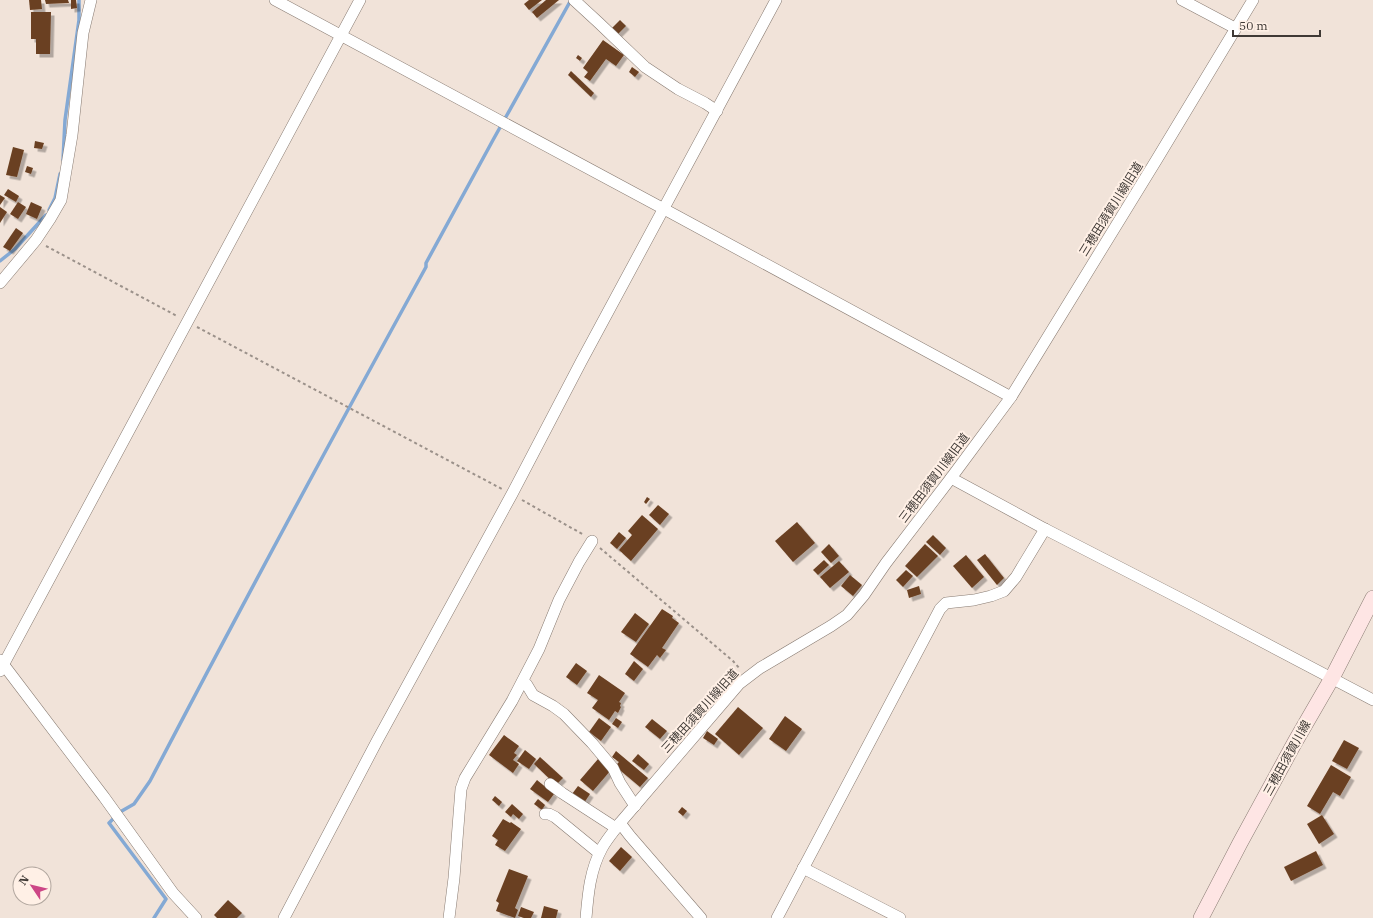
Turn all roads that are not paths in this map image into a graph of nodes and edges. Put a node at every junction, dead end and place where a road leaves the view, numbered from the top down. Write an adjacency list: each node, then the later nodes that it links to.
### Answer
1 (91, 0): 12 (street)
2 (274, 0): 9 (street)
3 (360, 0): 9 (street)
4 (574, 0): 10 (street)
5 (776, 0): 10 (street)
6 (1182, 0): 8 (street)
7 (1252, 0): 8 (street, 三穂田須賀川線旧道)
8 (1235, 28): 13 (street, 三穂田須賀川線旧道)
9 (341, 36): 11 (street); 18 (street)
10 (717, 111): 11 (street)
11 (664, 209): 13 (street); 29 (street)
12 (0, 283)
13 (1011, 397): 14 (street, 三穂田須賀川線旧道)
14 (951, 478): 15 (street); 23 (street, 三穂田須賀川線旧道)
15 (1045, 529): 19 (street); 27 (street)
16 (592, 541): 20 (street)
17 (1373, 598): 19 (main road, 三穂田須賀川線)
18 (1, 665): 28 (street)
19 (1332, 678): 21 (street); 35 (main road, 三穂田須賀川線)
20 (523, 681): 23 (street); 30 (street)
21 (1373, 700)
22 (550, 784): 25 (street)
23 (635, 806): 25 (street, 三穂田須賀川線旧道)
24 (545, 814): 26 (street)
25 (618, 826): 26 (street, 三穂田須賀川線旧道); 32 (street)
26 (599, 853): 31 (street, 三穂田須賀川線旧道)
27 (803, 868): 33 (street); 34 (street)
28 (196, 918)
29 (284, 918)
30 (449, 918)
31 (586, 918)
32 (701, 918)
33 (777, 918)
34 (900, 918)
35 (1201, 918)

